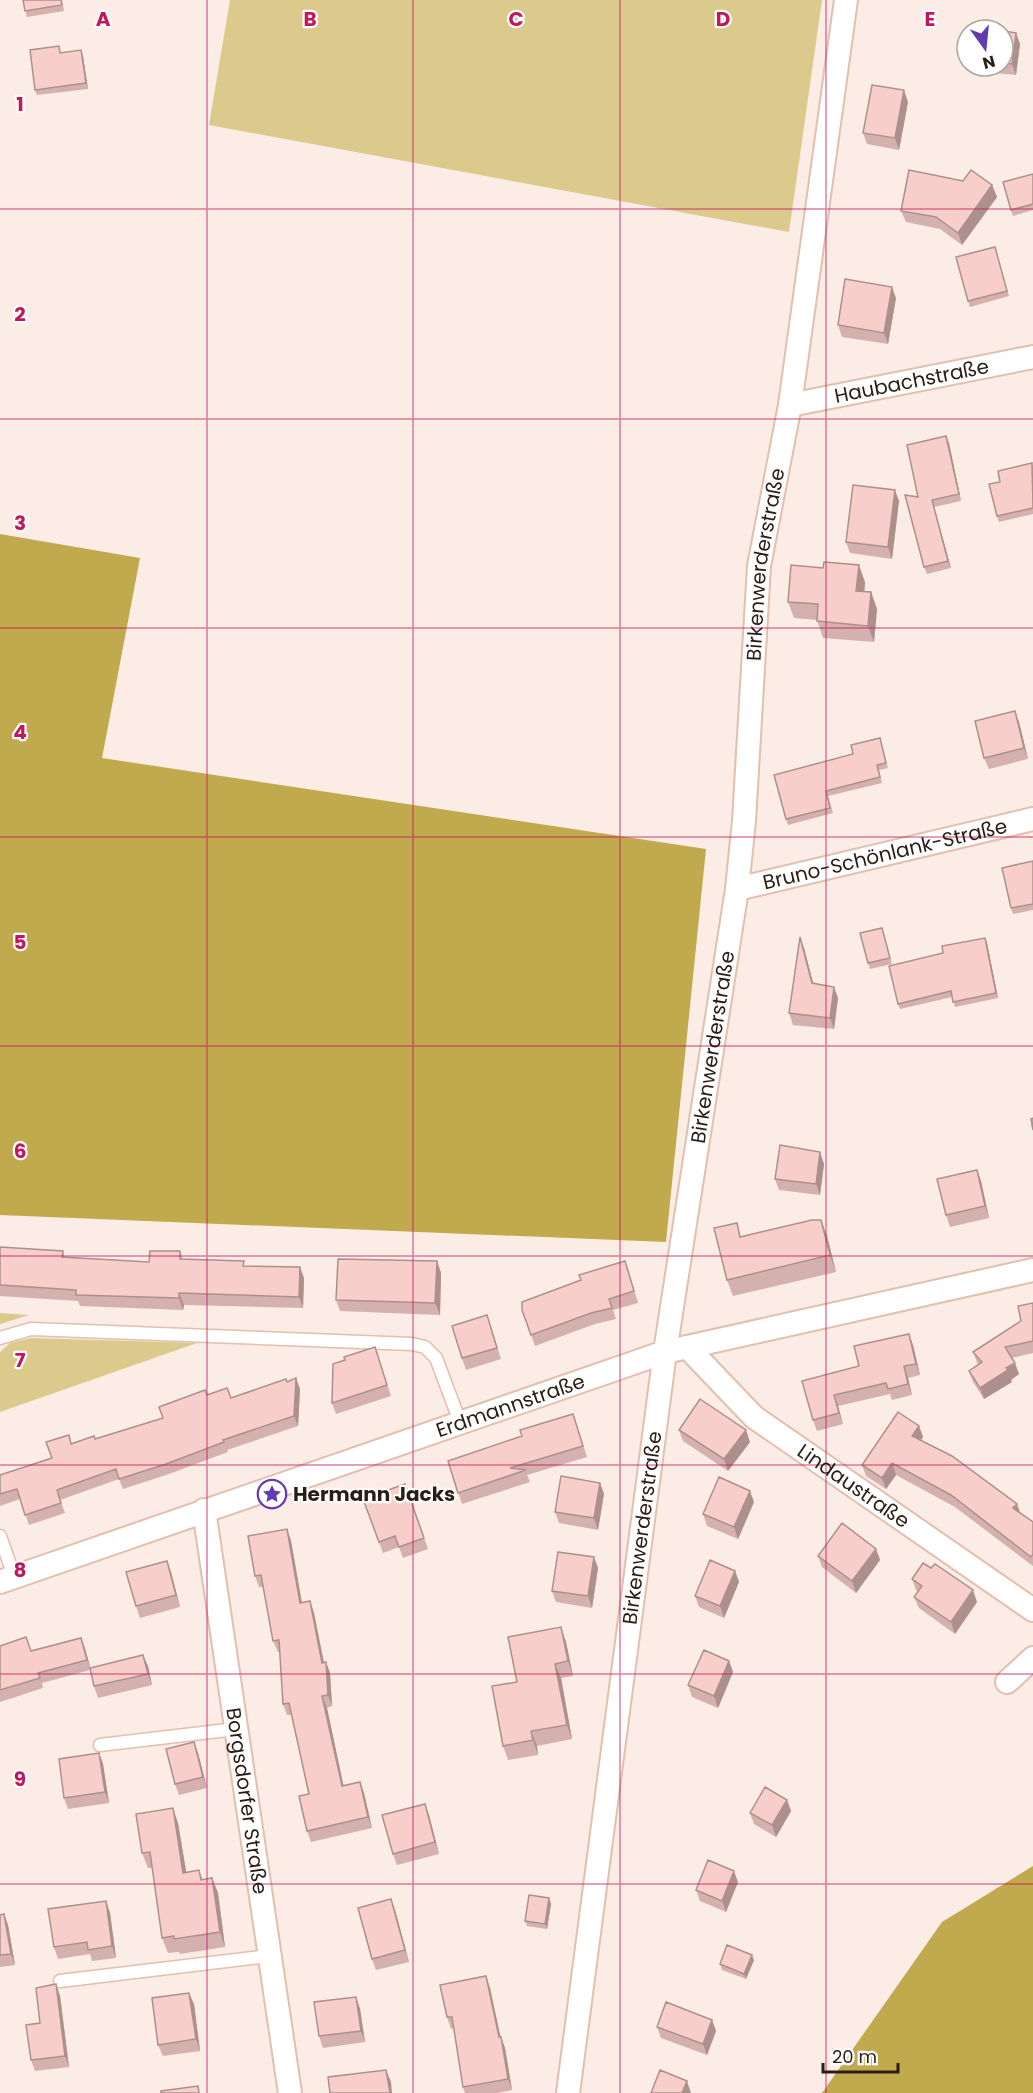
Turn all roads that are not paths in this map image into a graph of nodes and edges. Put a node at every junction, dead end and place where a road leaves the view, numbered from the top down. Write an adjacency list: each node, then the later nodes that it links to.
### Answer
1 (846, 0): 3 (street, Birkenwerderstraße)
2 (1033, 357): 3 (street, Haubachstraße)
3 (790, 405): 5 (street, Birkenwerderstraße)
4 (1033, 819): 5 (street, Bruno-Schönlank-Straße)
5 (737, 889): 8 (street, Birkenwerderstraße)
6 (1033, 1270): 8 (street, Erdmannstraße)
7 (0, 1338): 9 (lane)
8 (676, 1349): 9 (street, Erdmannstraße); 13 (street, Lindaustraße); 21 (street, Birkenwerderstraße)
9 (460, 1422): 10 (street, Erdmannstraße)
10 (204, 1510): 12 (street, Erdmannstraße); 16 (street, Borgsdorfer Straße)
11 (0, 1536): 12 (lane)
12 (7, 1579)
13 (1033, 1610)
14 (1033, 1658): 15 (street)
15 (1007, 1682)
16 (236, 1729): 17 (lane); 18 (street, Borgsdorfer Straße)
17 (100, 1745)
18 (269, 1956): 19 (lane); 20 (street, Borgsdorfer Straße)
19 (60, 1982)
20 (290, 2093)
21 (568, 2093)

